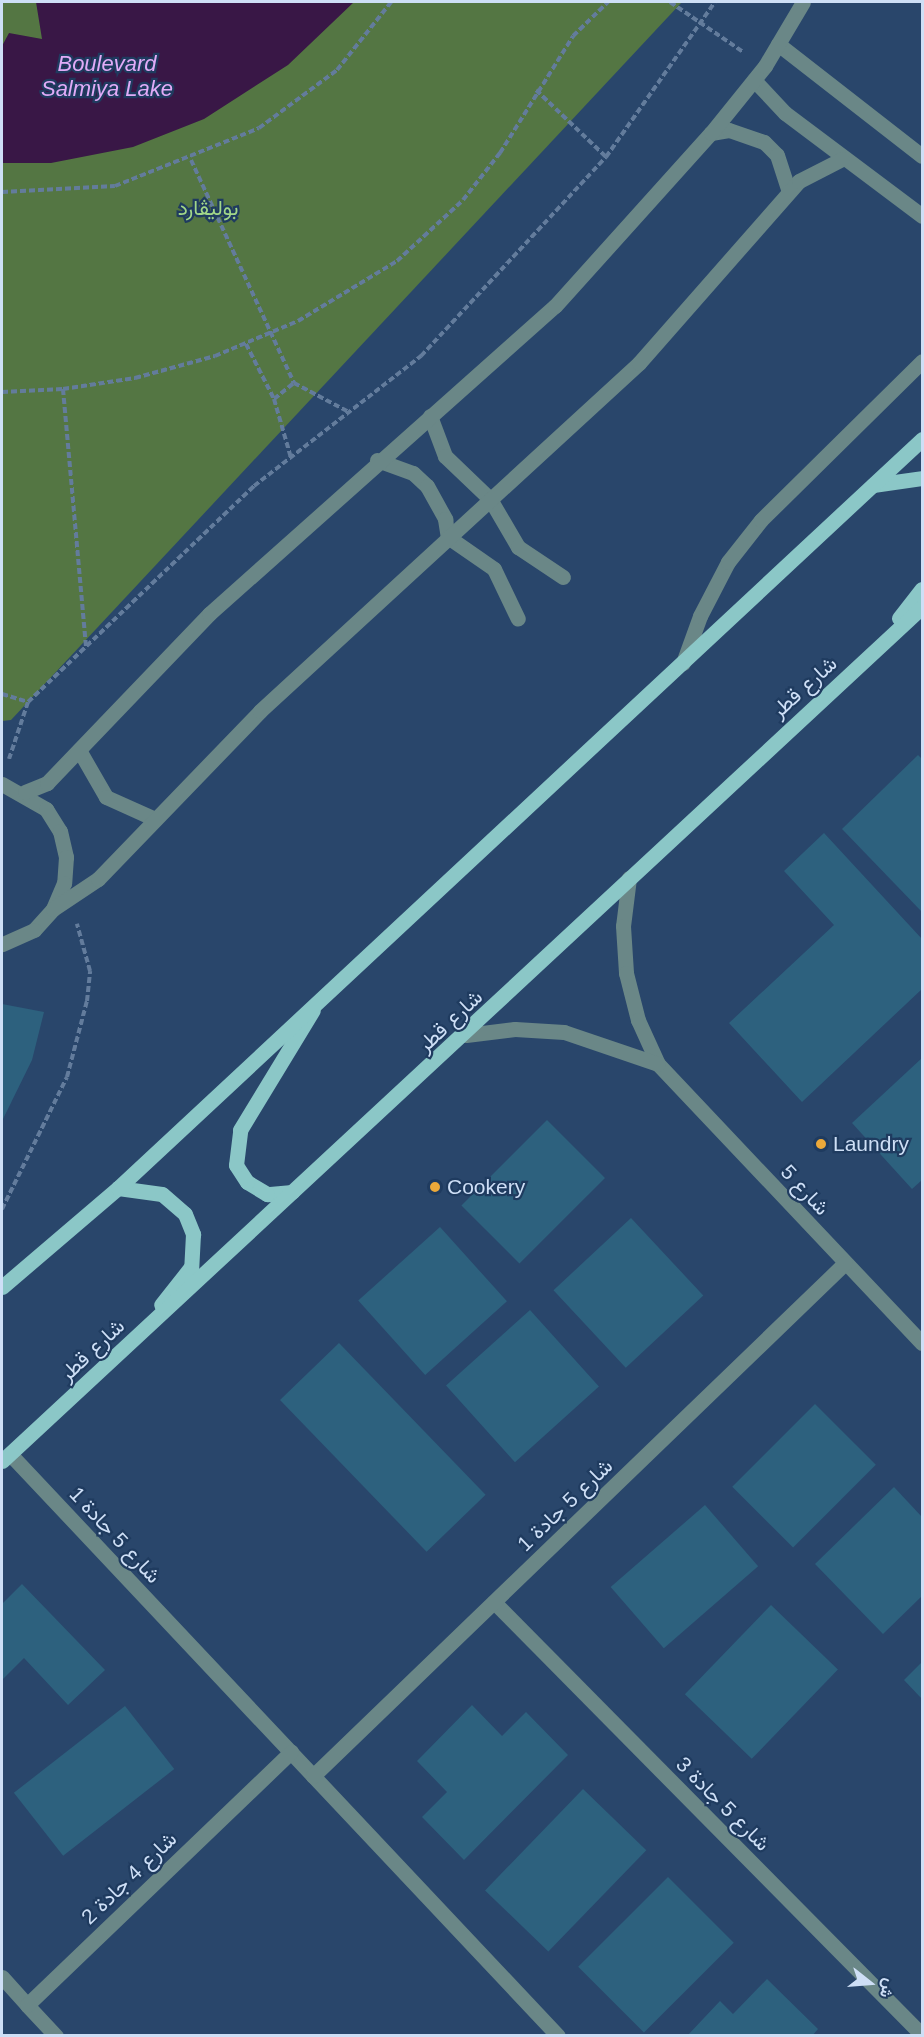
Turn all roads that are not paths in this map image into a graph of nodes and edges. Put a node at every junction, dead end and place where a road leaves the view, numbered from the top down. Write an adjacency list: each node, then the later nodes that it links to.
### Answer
1 (803, 2): 2 (street)
2 (778, 44): 3 (street); 5 (street)
3 (754, 80): 4 (street); 6 (street)
4 (711, 134): 7 (street); 10 (street)
5 (922, 156)
6 (842, 159): 7 (street); 8 (street)
7 (789, 191): 15 (street)
8 (922, 216)
9 (922, 361): 21 (street)
10 (430, 416): 12 (street); 15 (street)
11 (922, 439): 14 (main road)
12 (377, 460): 16 (street); 23 (street)
13 (922, 478): 14 (main road)
14 (873, 485): 21 (main road)
15 (490, 499): 16 (street); 17 (street)
16 (448, 537): 20 (street); 26 (street)
17 (563, 577)
18 (922, 589): 22 (main road)
19 (922, 607): 22 (main road, شارع قطر)
20 (518, 619)
21 (683, 663): 30 (main road)
22 (854, 670): 27 (main road, شارع قطر)
23 (79, 750): 25 (street); 26 (street)
24 (3, 776): 25 (street)
25 (25, 792): 28 (street)
26 (155, 819): 28 (street)
27 (629, 878): 31 (main road, شارع قطر); 32 (street, شارع 5)
28 (53, 909): 29 (street)
29 (2, 944)
30 (324, 993): 33 (main road); 34 (main road)
31 (466, 1035): 32 (street, شارع 5); 34 (main road, شارع قطر)
32 (658, 1064): 35 (street, شارع 5)
33 (118, 1188): 36 (main road); 37 (main road)
34 (292, 1192): 37 (main road, شارع قطر)
35 (845, 1263): 38 (street, شارع 5); 40 (street, شارع 5 جادة 1)
36 (2, 1287)
37 (134, 1340): 39 (main road, شارع قطر)
38 (922, 1343)
39 (6, 1457): 41 (street, شارع 5 جادة 1)
40 (494, 1602): 42 (street, شارع 5 جادة 1); 45 (street, شارع 5 جادة 3)
41 (291, 1752): 42 (street, شارع 5 جادة 1); 44 (street, شارع 4 جادة 2)
42 (313, 1776): 47 (street, شارع 5 جادة 1)
43 (2, 1977): 44 (street)
44 (27, 2005): 46 (street)
45 (922, 2035)
46 (56, 2036)
47 (558, 2036)

